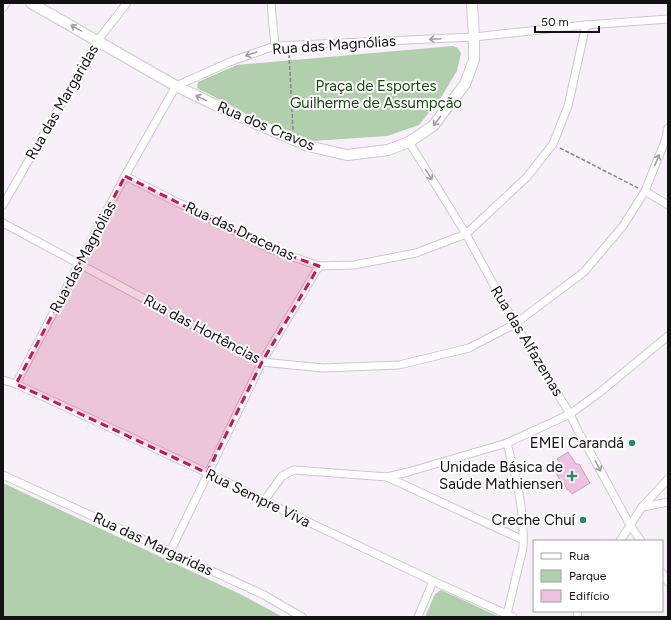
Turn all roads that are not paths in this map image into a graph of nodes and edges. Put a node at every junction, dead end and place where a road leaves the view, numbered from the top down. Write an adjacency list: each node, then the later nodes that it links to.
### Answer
1 (6, 3): 6 (street)
2 (31, 3): 10 (street, Rua dos Cravos, one-way to 2)
3 (127, 3): 10 (street, Rua das Margaridas)
4 (271, 3): 11 (street)
5 (472, 3): 9 (street, Rua dos Cravos)
6 (3, 8)
7 (668, 19): 8 (street, Rua das Magnólias)
8 (586, 25): 9 (street, Rua das Magnólias); 20 (street, Rua das Dracenas)
9 (474, 37): 11 (street, Rua das Magnólias, one-way to 11); 14 (street, Rua dos Cravos, one-way to 14)
10 (98, 40): 12 (street, Rua dos Cravos); 17 (street, Rua das Margaridas)
11 (275, 46): 12 (street, Rua das Magnólias, one-way to 12)
12 (176, 86): 14 (street, Rua dos Cravos, one-way to 12); 15 (street, Rua das Magnólias)
13 (668, 128): 16 (street, Rua das Hortências, one-way to 13)
14 (408, 142): 20 (street, Rua das Alfazemas, one-way to 20)
15 (125, 176): 21 (street, Rua das Magnólias); 22 (street, Rua das Dracenas)
16 (645, 191): 18 (street); 23 (street, Rua das Hortências)
17 (3, 205)
18 (668, 205)
19 (3, 223): 21 (street, Rua das Hortências)
20 (466, 234): 22 (street, Rua das Dracenas); 23 (street, Rua das Alfazemas)
21 (79, 264): 25 (street, Rua das Hortências); 27 (street, Rua das Magnólias)
22 (319, 266): 25 (street)
23 (515, 324): 25 (street, Rua das Hortências); 28 (street, Rua das Alfazemas)
24 (668, 336): 28 (street)
25 (262, 362): 30 (street)
26 (3, 380): 27 (street, Rua Sempre Viva)
27 (16, 384): 30 (street, Rua Sempre Viva)
28 (570, 414): 29 (street); 37 (street, Rua das Alfazemas, one-way to 37)
29 (507, 443): 32 (street); 38 (street)
30 (207, 473): 34 (street, Rua Sempre Viva); 41 (street)
31 (3, 475): 41 (street, Rua das Margaridas)
32 (387, 476): 34 (street); 38 (street)
33 (668, 479): 36 (street)
34 (264, 501): 42 (street, Rua Sempre Viva)
35 (668, 502): 36 (street)
36 (642, 507): 37 (street)
37 (630, 525): 39 (street); 40 (street, Rua das Alfazemas)
38 (523, 540): 43 (street)
39 (621, 540)
40 (640, 540)
41 (170, 552): 44 (street, Rua das Margaridas)
42 (433, 581): 43 (street, Rua Sempre Viva); 45 (street)
43 (510, 616)
44 (302, 617)
45 (418, 617)

